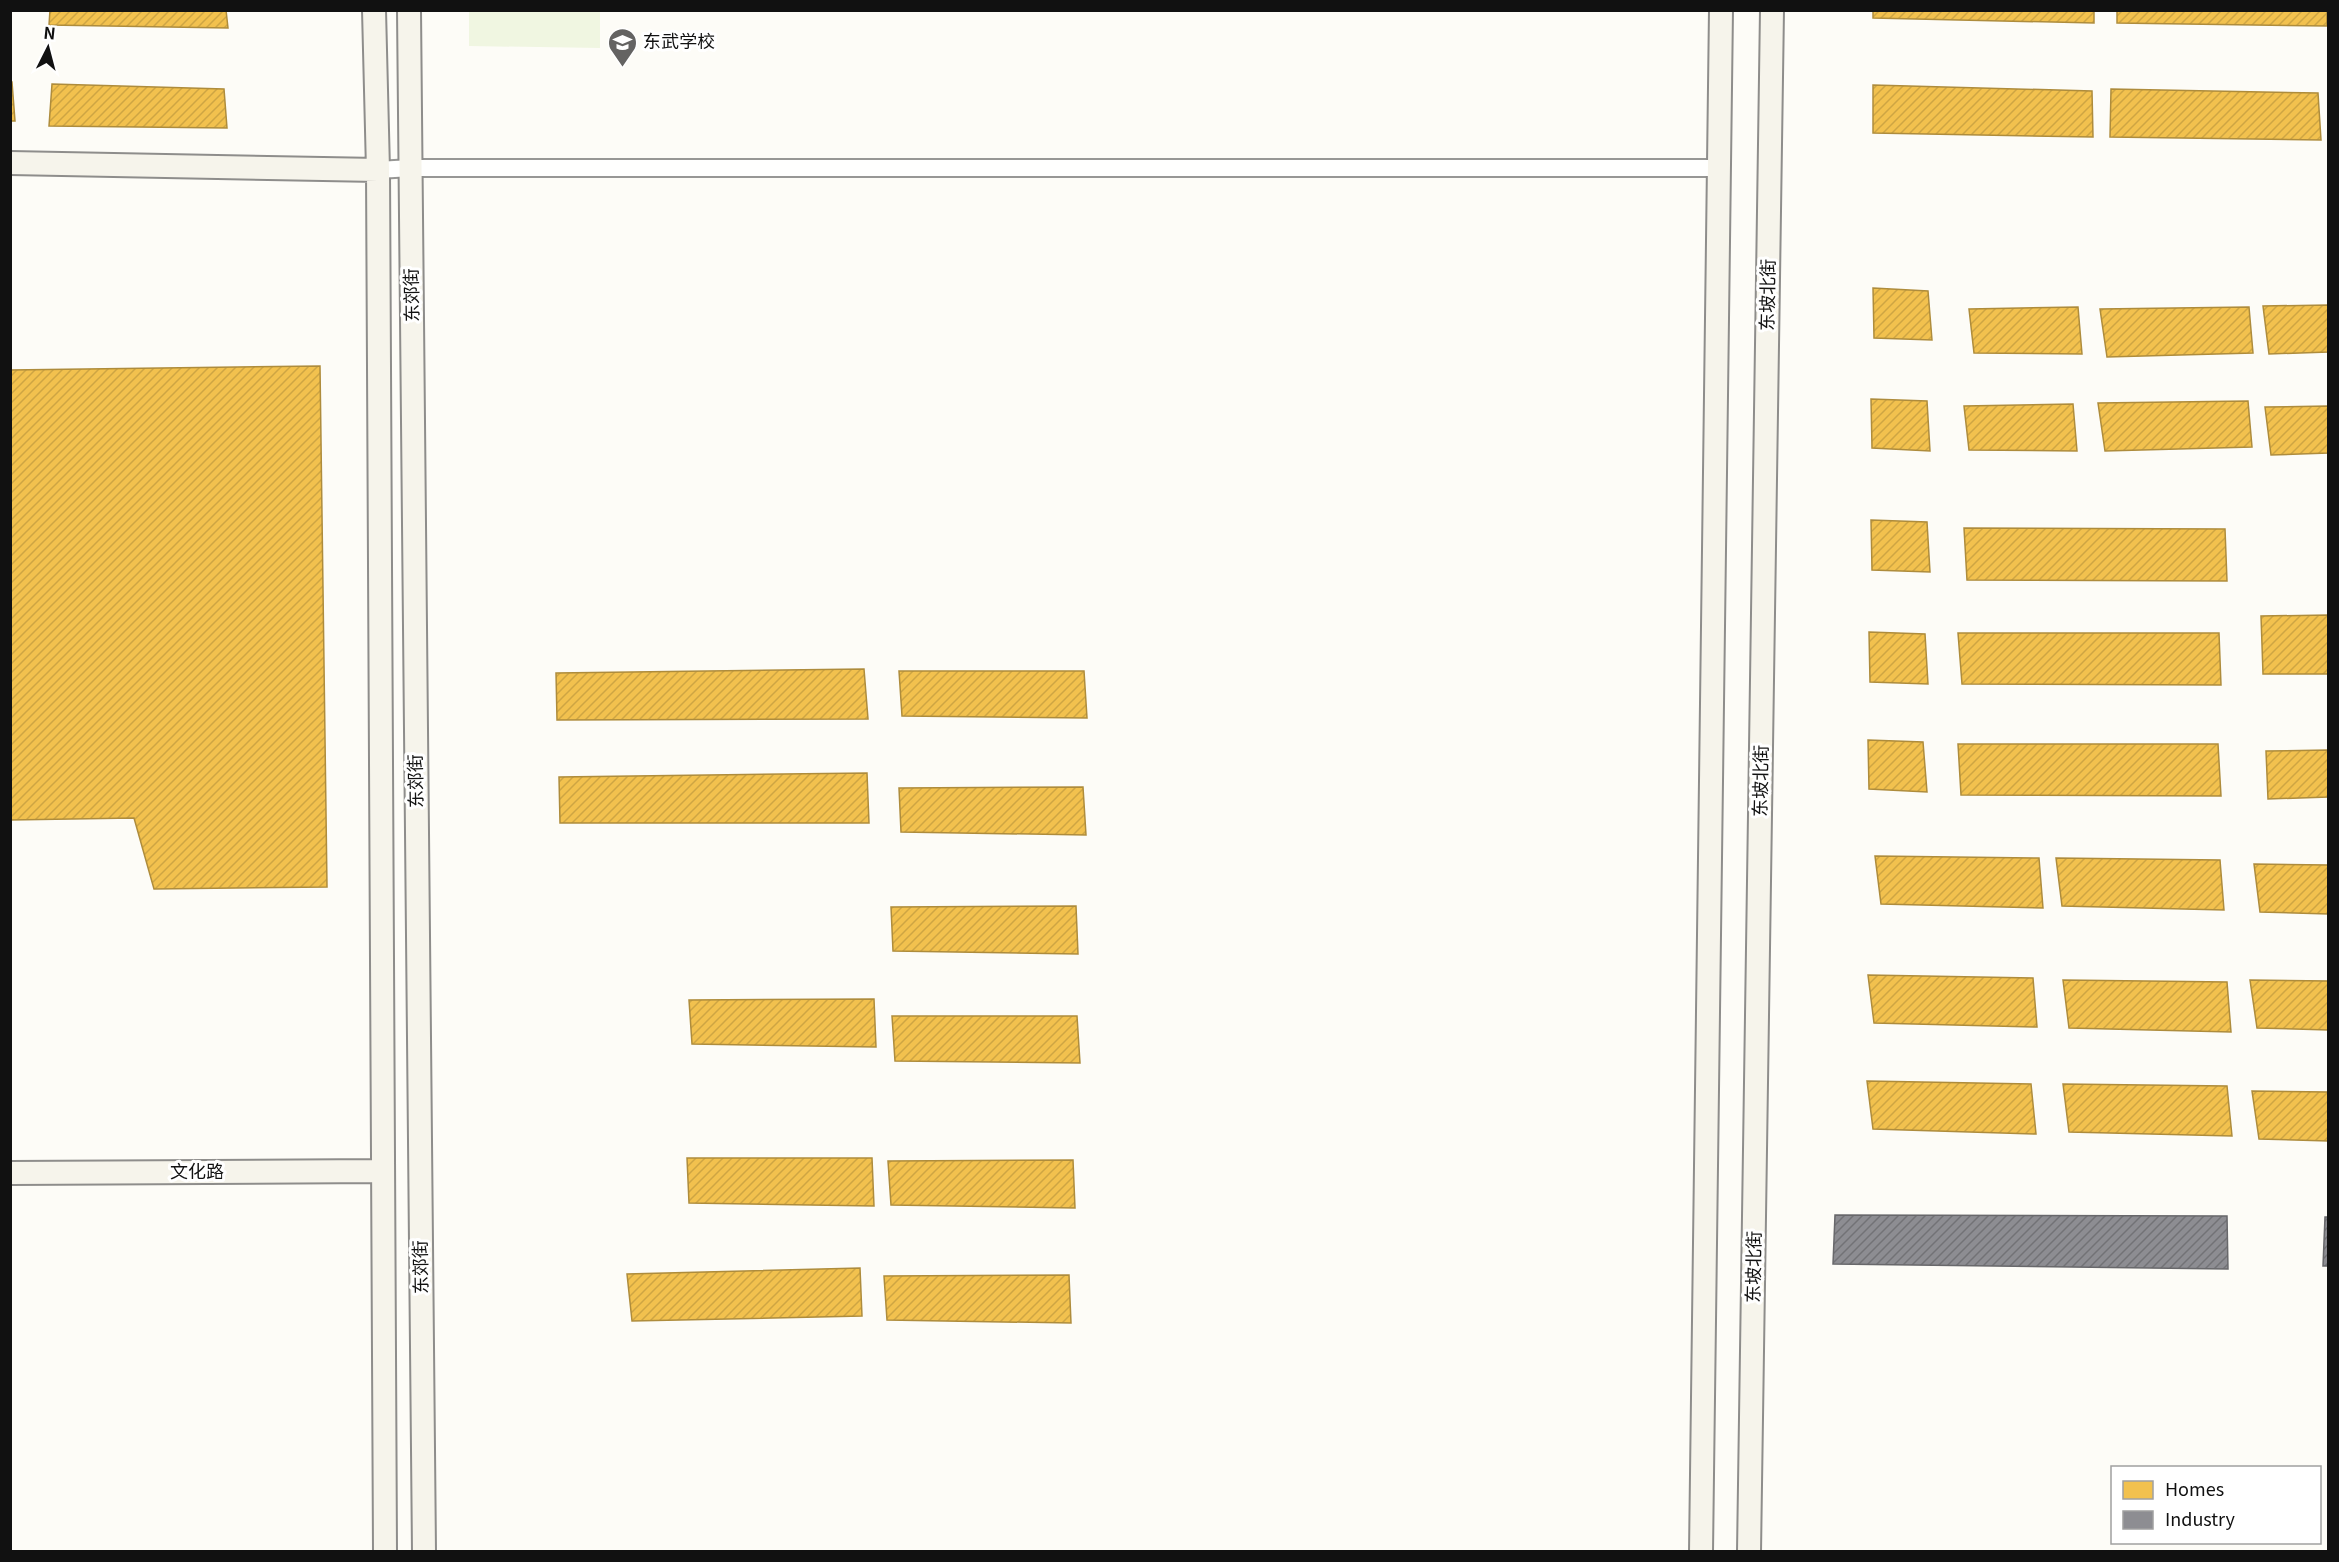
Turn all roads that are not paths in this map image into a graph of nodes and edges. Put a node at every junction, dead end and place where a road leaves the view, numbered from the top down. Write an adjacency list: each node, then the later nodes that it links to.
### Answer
1 (374, 10): 8 (main road, 东郊街)
2 (409, 10): 6 (main road, 东郊街)
3 (1721, 10): 7 (main road)
4 (1772, 10): 14 (main road, 东坡北街)
5 (10, 163): 8 (main road)
6 (411, 168): 7 (street); 8 (street); 12 (main road, 东郊街)
7 (1719, 168): 13 (main road)
8 (378, 170): 9 (main road, 东郊街)
9 (383, 1171): 10 (main road, 文化路); 11 (main road, 东郊街)
10 (10, 1173)
11 (385, 1551)
12 (424, 1551)
13 (1701, 1551)
14 (1749, 1551)

